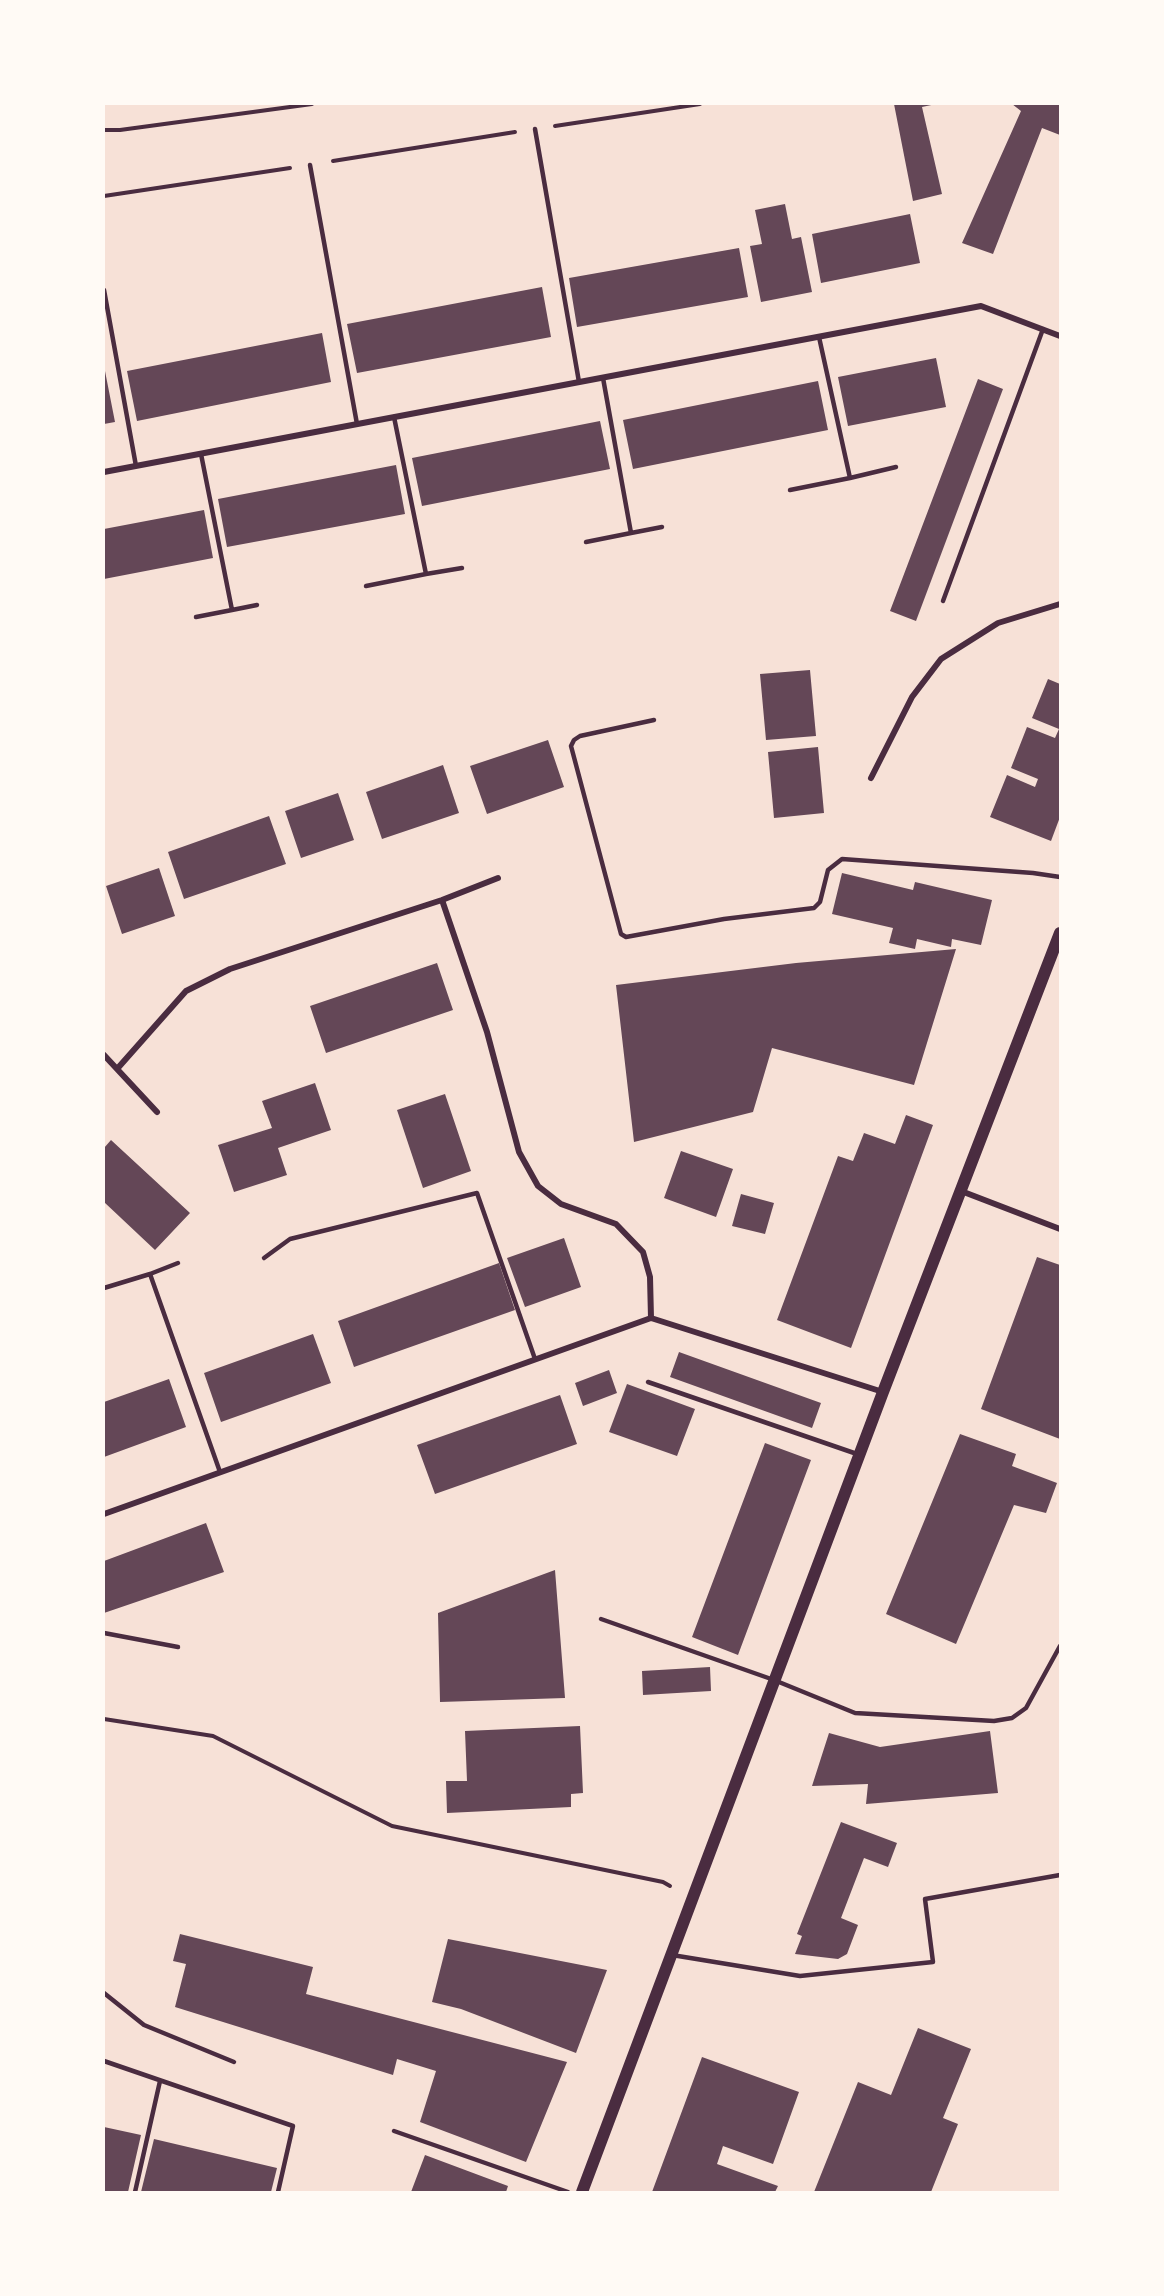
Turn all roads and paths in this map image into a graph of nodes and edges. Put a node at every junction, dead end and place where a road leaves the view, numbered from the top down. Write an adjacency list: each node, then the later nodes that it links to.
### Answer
1 (312, 104): 4 (path)
2 (700, 104): 3 (path)
3 (535, 129): 5 (path); 12 (lane)
4 (104, 130)
5 (310, 165): 6 (path); 14 (lane)
6 (104, 196)
7 (104, 290): 16 (lane)
8 (1043, 329): 9 (street); 10 (street); 27 (lane)
9 (1060, 336)
10 (819, 337): 11 (street); 19 (lane)
11 (603, 378): 12 (street); 22 (lane)
12 (579, 382): 13 (street)
13 (394, 417): 14 (street); 25 (lane)
14 (357, 424): 15 (street)
15 (201, 454): 16 (street); 30 (lane)
16 (136, 466): 18 (street)
17 (896, 467): 19 (lane)
18 (104, 472)
19 (850, 478): 20 (lane)
20 (790, 490)
21 (662, 527): 22 (lane)
22 (631, 533): 23 (lane)
23 (586, 542)
24 (462, 568): 25 (lane)
25 (426, 574): 26 (lane)
26 (366, 586)
27 (943, 601)
28 (1060, 604): 33 (street)
29 (257, 605): 30 (lane)
30 (232, 610): 31 (lane)
31 (196, 617)
32 (654, 720): 34 (lane)
33 (872, 778)
34 (1060, 877)
35 (498, 878): 36 (street)
36 (442, 900): 39 (street); 47 (street)
37 (1060, 933): 41 (main road)
38 (104, 1055): 39 (street)
39 (117, 1069): 40 (street)
40 (157, 1112)
41 (961, 1191): 42 (street); 50 (main road)
42 (1060, 1229)
43 (264, 1258): 48 (lane)
44 (178, 1263): 45 (lane)
45 (150, 1274): 46 (lane); 52 (lane)
46 (104, 1287)
47 (651, 1318): 48 (street); 50 (street)
48 (535, 1359): 52 (street)
49 (648, 1382): 51 (lane)
50 (883, 1392): 51 (main road)
51 (860, 1455): 58 (main road)
52 (220, 1472): 53 (street)
53 (104, 1514)
54 (602, 1619): 58 (lane)
55 (104, 1633): 57 (lane)
56 (1060, 1646): 58 (lane)
57 (178, 1647)
58 (774, 1680): 61 (main road)
59 (104, 1719): 61 (path)
60 (1060, 1875): 62 (lane)
61 (694, 1897): 62 (main road)
62 (672, 1955): 71 (main road)
63 (104, 1993): 65 (lane)
64 (104, 2061): 66 (lane)
65 (234, 2062)
66 (160, 2081): 68 (lane); 69 (lane)
67 (394, 2131): 70 (lane)
68 (135, 2193)
69 (278, 2193)
70 (568, 2193)
71 (582, 2193)

